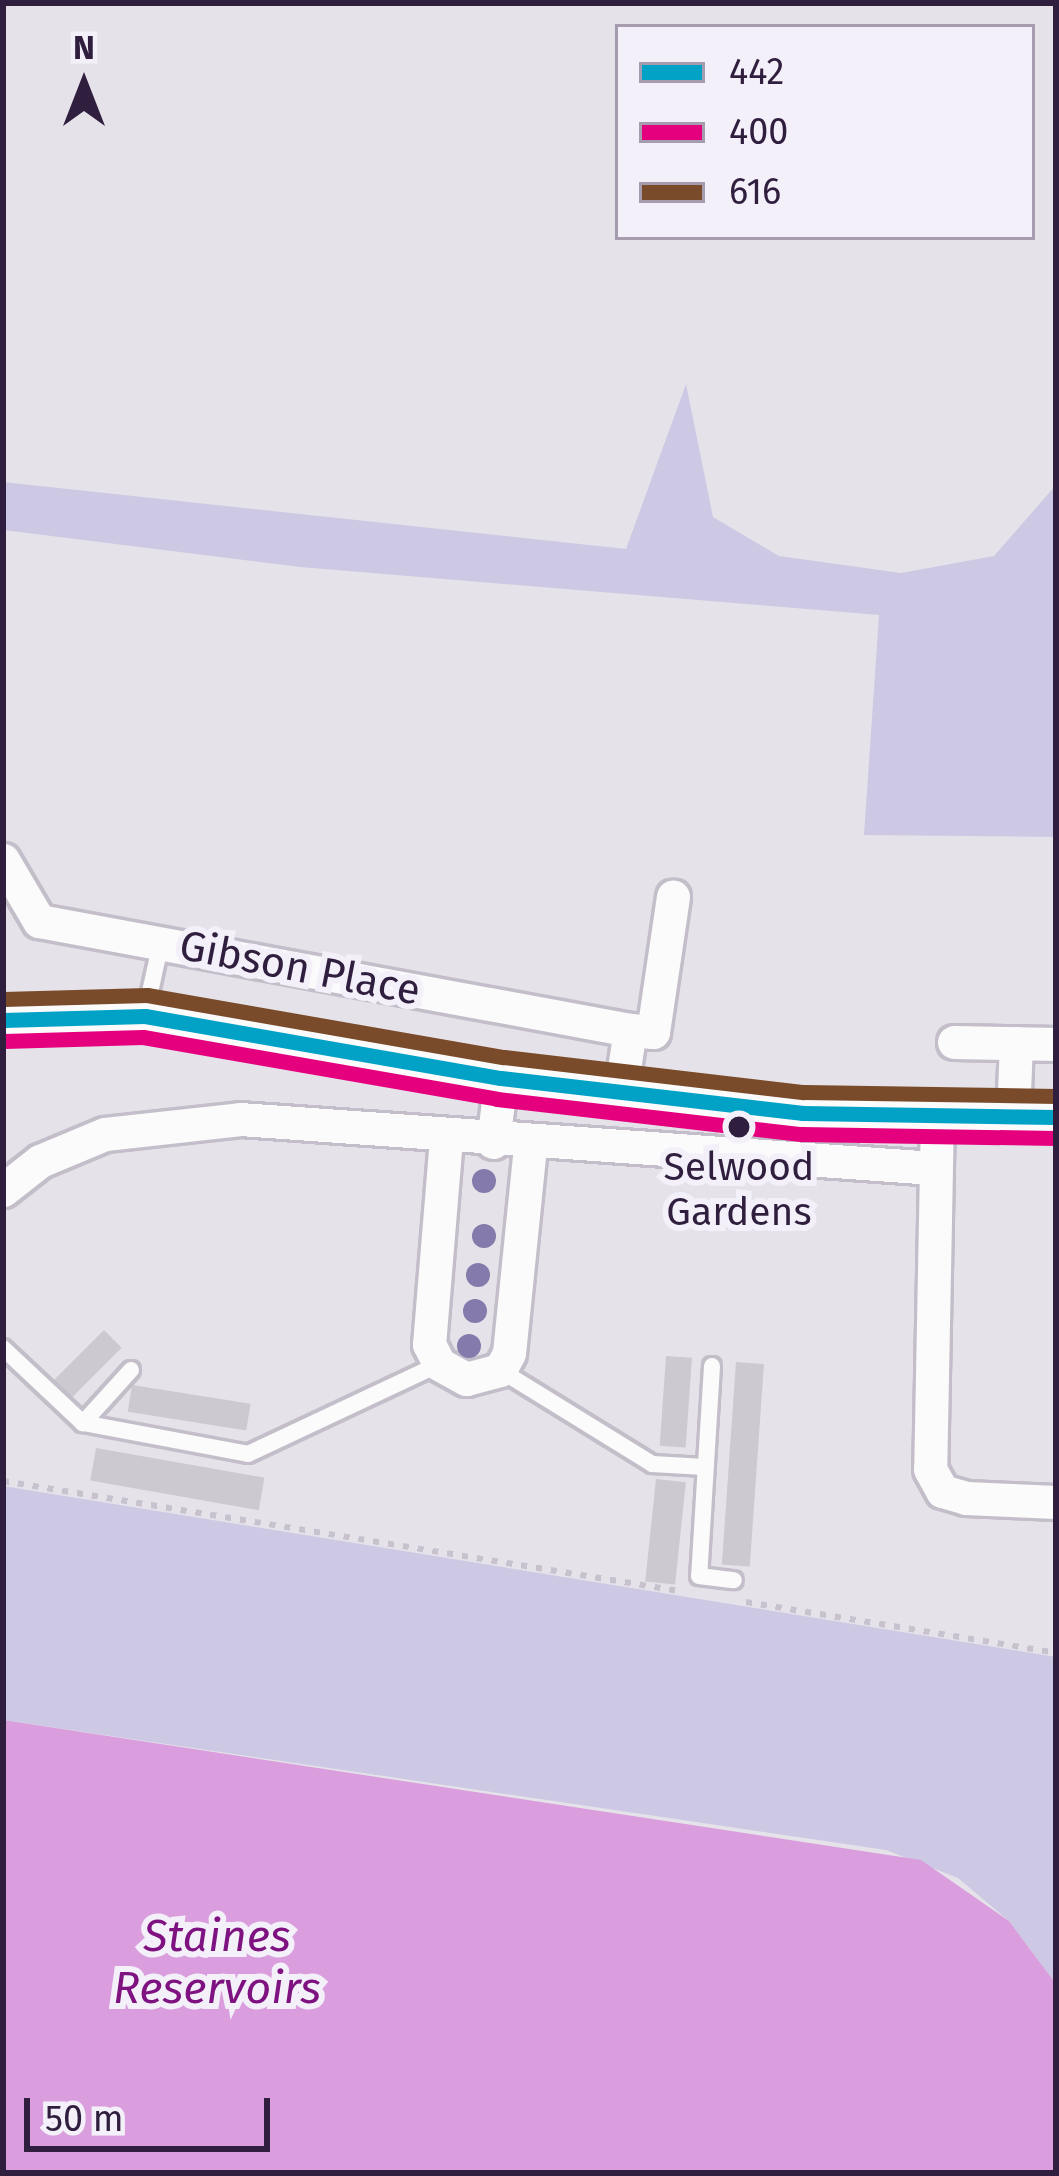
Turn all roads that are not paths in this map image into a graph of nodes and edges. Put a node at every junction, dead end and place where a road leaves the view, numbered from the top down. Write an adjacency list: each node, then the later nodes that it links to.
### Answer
1 (3, 860): 3 (street, Gibson Place)
2 (673, 896): 6 (street)
3 (161, 942): 4 (lane); 6 (street, Gibson Place)
4 (145, 1016): 5 (main road); 10 (main road)
5 (3, 1020)
6 (630, 1030): 11 (street)
7 (954, 1042): 8 (street)
8 (1016, 1043): 9 (street); 13 (street)
9 (1056, 1044)
10 (501, 1078): 11 (main road); 15 (street)
11 (620, 1094): 12 (main road)
12 (937, 1115): 13 (main road); 17 (street)
13 (1034, 1117)
14 (446, 1138): 15 (street); 18 (street); 20 (street)
15 (493, 1142): 16 (street)
16 (530, 1145): 17 (street); 23 (street)
17 (934, 1168): 26 (street)
18 (3, 1190)
19 (3, 1348): 24 (lane)
20 (440, 1364): 23 (street); 24 (lane)
21 (712, 1366): 25 (lane)
22 (130, 1370): 24 (lane)
23 (500, 1370): 25 (lane)
24 (83, 1423)
25 (706, 1466): 27 (lane)
26 (1056, 1502)
27 (734, 1580)

